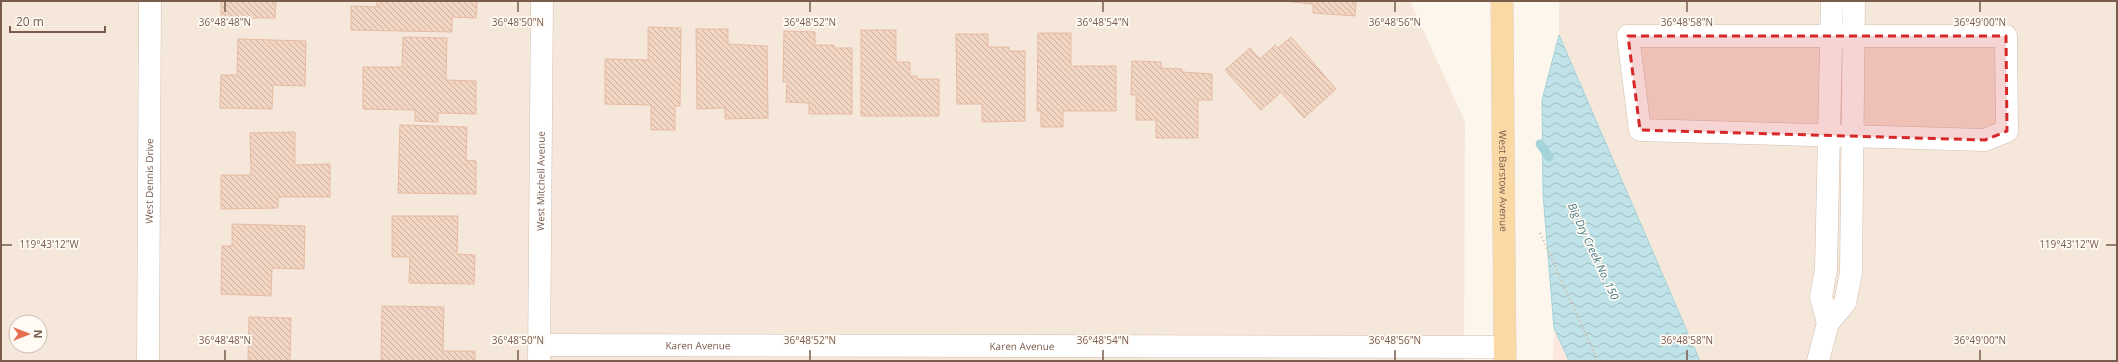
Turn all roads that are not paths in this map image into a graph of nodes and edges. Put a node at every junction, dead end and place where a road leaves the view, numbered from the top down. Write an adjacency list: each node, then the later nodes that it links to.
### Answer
1 (150, 1): 13 (street, West Dennis Drive)
2 (542, 1): 11 (street, West Mitchell Avenue)
3 (1502, 1): 12 (main road, West Barstow Avenue)
4 (1832, 1): 6 (street)
5 (1854, 1): 7 (street)
6 (1831, 37): 7 (street); 8 (street); 8 (street)
7 (1854, 37): 9 (street); 9 (street)
8 (1829, 136): 9 (street); 10 (street)
9 (1853, 137): 10 (street)
10 (1828, 324): 14 (street)
11 (539, 353): 12 (street, Karen Avenue)
12 (1505, 354)
13 (148, 361)
14 (1818, 361)

